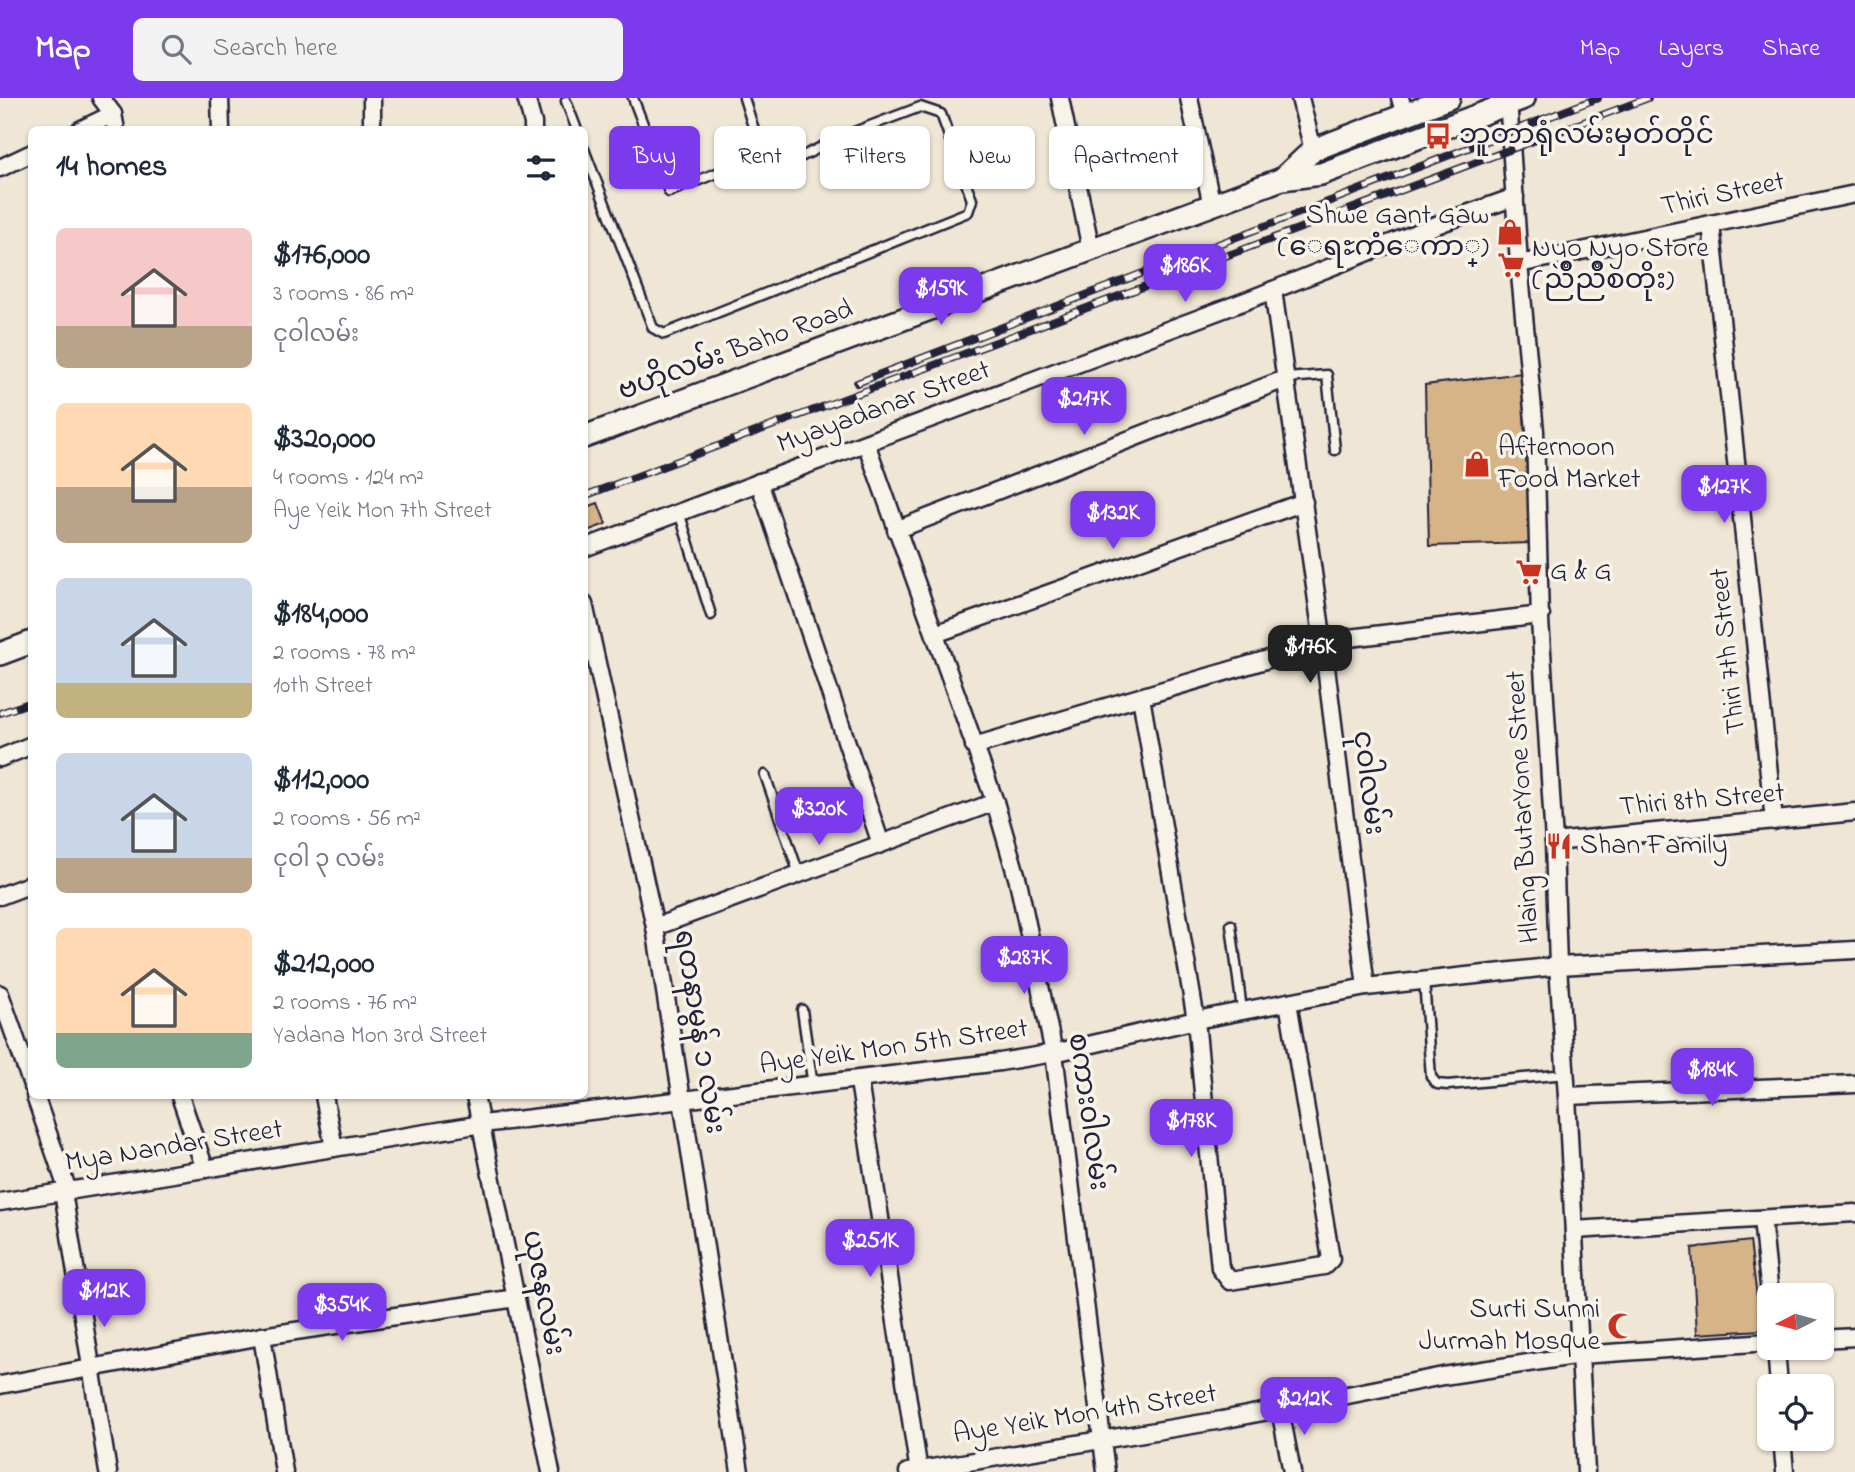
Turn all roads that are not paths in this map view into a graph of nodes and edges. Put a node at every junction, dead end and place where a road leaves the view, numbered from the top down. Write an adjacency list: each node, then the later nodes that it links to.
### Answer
1 (101, 98): 14 (street)
2 (220, 98): 15 (street)
3 (372, 98): 16 (street)
4 (526, 98): 17 (street)
5 (633, 98): 25 (lane)
6 (744, 98): 19 (lane)
7 (1060, 98): 31 (street)
8 (1189, 98): 29 (street)
9 (1300, 98): 20 (street)
10 (1449, 98): 13 (main road, ဗဟိုလမ်း Baho Road)
11 (1514, 100): 26 (main road); 28 (street, Hlaing ButarYone Street)
12 (566, 101): 18 (lane)
13 (1402, 106): 20 (main road, ဗဟိုလမ်း Baho Road)
14 (114, 122)
15 (221, 126)
16 (372, 126)
17 (533, 126)
18 (575, 126)
19 (753, 126)
20 (1313, 150): 26 (main road, ဗဟိုလမ်း Baho Road)
21 (806, 154): 23 (lane)
22 (28, 155): 24 (street)
23 (588, 159)
24 (0, 168)
25 (714, 174)
26 (1282, 178): 29 (main road, ဗဟိုလမ်း Baho Road)
27 (1855, 194): 30 (street, Thiri Street)
28 (1515, 197): 32 (street, Hlaing ButarYone Street); 33 (street, Myayadanar Street)
29 (1212, 206): 31 (main road, ဗဟိုလမ်း Baho Road)
30 (1711, 224): 32 (street, Thiri Street); 57 (street, Thiri 7th Street)
31 (1091, 250): 35 (main road, ဗဟိုလမ်း Baho Road)
32 (1519, 264): 44 (street, Hlaing ButarYone Street)
33 (1273, 290): 34 (street, ငုဝါလမ်း); 36 (street, Myayadanar Street)
34 (1285, 379): 37 (lane); 39 (street, ငုဝါလမ်း); 41 (street)
35 (588, 436)
36 (866, 443): 38 (street, Myayadanar Street); 41 (street, စကား၀ါလမ်း)
37 (1335, 450)
38 (759, 482): 40 (street, Myayadanar Street); 59 (street)
39 (1304, 502): 46 (street); 47 (street, ငုဝါလမ်း)
40 (679, 512): 42 (street, Myayadanar Street); 43 (lane)
41 (897, 530): 46 (street, စကား၀ါလမ်း)
42 (588, 546)
43 (711, 615)
44 (1541, 615): 47 (street); 58 (street, Hlaing ButarYone Street)
45 (588, 622): 64 (street, ရတနာမွန် ၁ လမ်း)
46 (935, 634): 51 (street, စကား၀ါလမ်း)
47 (1323, 643): 50 (street); 68 (street, ငုဝါလမ်း)
48 (28, 644): 49 (main road)
49 (0, 654)
50 (1141, 697): 51 (street); 73 (street)
51 (974, 746): 55 (street, စကား၀ါလမ်း)
52 (28, 747): 53 (street)
53 (0, 758)
54 (765, 775): 60 (lane)
55 (995, 802): 59 (street); 74 (street, စကား၀ါလမ်း)
56 (1855, 812): 57 (street, Thiri 8th Street)
57 (1774, 821): 58 (street, Thiri 8th Street)
58 (1554, 842): 66 (street, Hlaing ButarYone Street)
59 (881, 844): 60 (street)
60 (799, 874): 64 (street)
61 (28, 886): 62 (street)
62 (0, 896)
63 (1231, 925): 72 (lane)
64 (655, 927): 85 (street, ရတနာမွန် ၁ လမ်း)
65 (1855, 950): 66 (street, Aye Yeik Mon 5th Street)
66 (1558, 966): 67 (street, Aye Yeik Mon 5th Street); 76 (street, Hlaing ButarYone Street)
67 (1424, 981): 68 (street, Aye Yeik Mon 5th Street); 76 (lane)
68 (1366, 987): 70 (street, Aye Yeik Mon 5th Street)
69 (0, 994): 75 (street)
70 (1288, 1002): 72 (street, Aye Yeik Mon 5th Street); 73 (street)
71 (802, 1010): 79 (lane)
72 (1242, 1010): 73 (street, Aye Yeik Mon 5th Street)
73 (1196, 1020): 74 (street, Aye Yeik Mon 5th Street)
74 (1054, 1053): 77 (street, Aye Yeik Mon 5th Street); 104 (street, စကား၀ါလမ်း)
75 (28, 1074)
76 (1566, 1074): 80 (street, Hlaing ButarYone Street)
77 (859, 1081): 79 (street, Aye Yeik Mon 5th Street); 106 (street)
78 (1855, 1084): 80 (street)
79 (813, 1086): 85 (street, Aye Yeik Mon 5th Street)
80 (1567, 1096): 93 (street, Hlaing ButarYone Street)
81 (36, 1099): 89 (street)
82 (181, 1099): 88 (street)
83 (325, 1099): 87 (street)
84 (476, 1099): 86 (street, ယုဇနလမ်း)
85 (682, 1101): 86 (street, Aye Yeik Mon 5th Street); 110 (street, ရတနာမွန် ၁ လမ်း)
86 (482, 1124): 87 (street, Mya Nandar Street); 95 (street, ယုဇနလမ်း)
87 (334, 1148): 88 (street, Mya Nandar Street)
88 (205, 1169): 89 (street, Mya Nandar Street)
89 (65, 1191): 90 (street, Mya Nandar Street); 101 (street)
90 (0, 1202)
91 (1855, 1213): 92 (street)
92 (1762, 1219): 93 (street); 94 (street)
93 (1574, 1230): 100 (street, Hlaing ButarYone Street)
94 (1769, 1283)
95 (516, 1298): 96 (street); 109 (street, ယုဇနလမ်း)
96 (262, 1336): 101 (street); 108 (street)
97 (1855, 1337): 98 (street)
98 (1834, 1338)
99 (1757, 1343): 100 (street, Aye Yeik Mon 4th Street)
100 (1580, 1355): 103 (street, Aye Yeik Mon 4th Street); 113 (street, Hlaing ButarYone Street)
101 (92, 1367): 102 (street); 107 (street)
102 (0, 1385)
103 (1280, 1409): 104 (street, Aye Yeik Mon 4th Street); 112 (street)
104 (1102, 1439): 106 (street, Aye Yeik Mon 4th Street); 111 (street, စကား၀ါလမ်း)
105 (1783, 1451): 114 (street)
106 (915, 1471)
107 (108, 1472)
108 (284, 1472)
109 (551, 1472)
110 (740, 1472)
111 (1106, 1472)
112 (1292, 1472)
113 (1586, 1472)
114 (1785, 1472)

